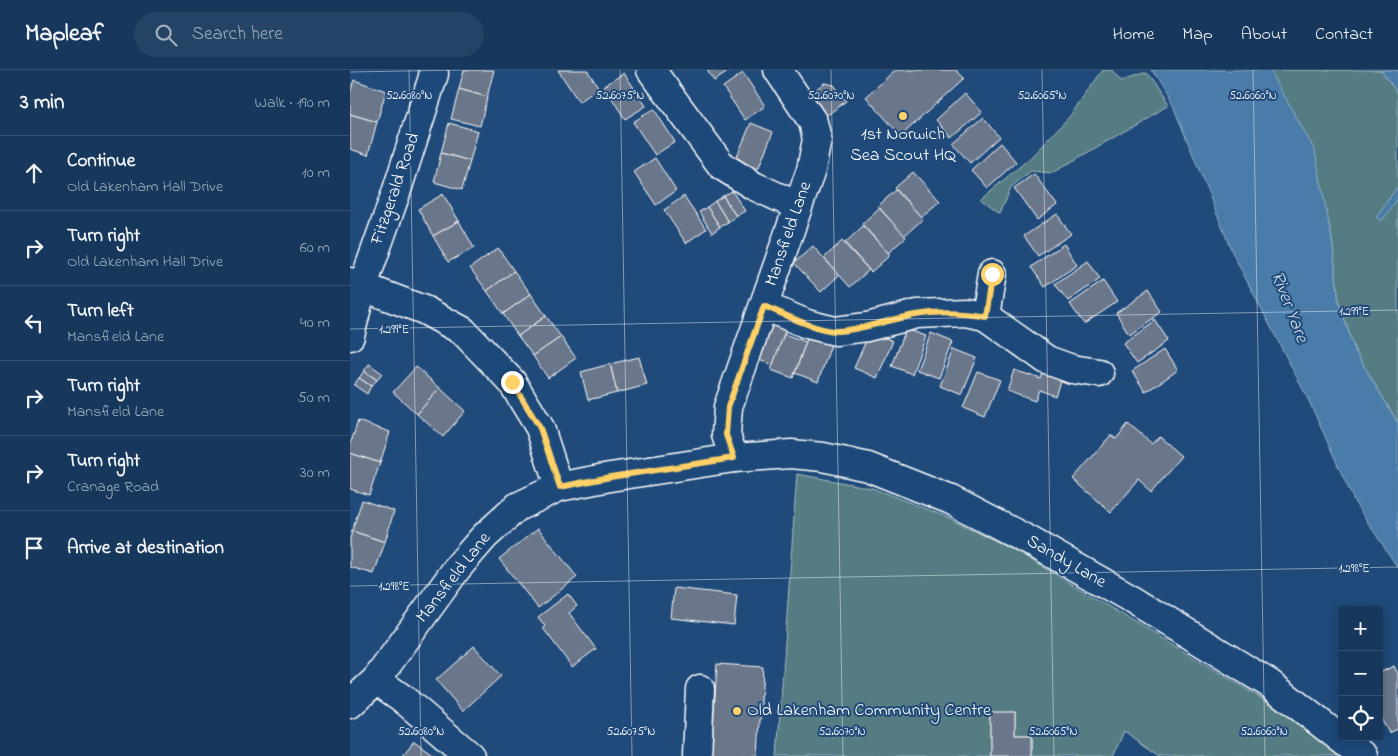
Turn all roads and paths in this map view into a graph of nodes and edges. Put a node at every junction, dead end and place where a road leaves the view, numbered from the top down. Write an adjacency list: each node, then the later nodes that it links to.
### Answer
1 (433, 70): 6 (street, Fitzgerald Road)
2 (651, 70): 4 (street)
3 (778, 70): 4 (street, Mansfield Lane)
4 (798, 206): 7 (street, Mansfield Lane)
5 (992, 274): 8 (street)
6 (357, 285): 9 (street, Fitzgerald Road); 12 (street)
7 (764, 306): 8 (street); 11 (street, Mansfield Lane)
8 (985, 316): 10 (street)
9 (350, 336)
10 (1099, 373)
11 (734, 458): 12 (street, Mansfield Lane); 18 (street, Sandy Lane)
12 (560, 487): 13 (street, Mansfield Lane)
13 (376, 680): 15 (street, Mansfield Lane); 16 (street)
14 (700, 689): 17 (street)
15 (350, 704)
16 (470, 756)
17 (697, 756)
18 (1363, 756)

